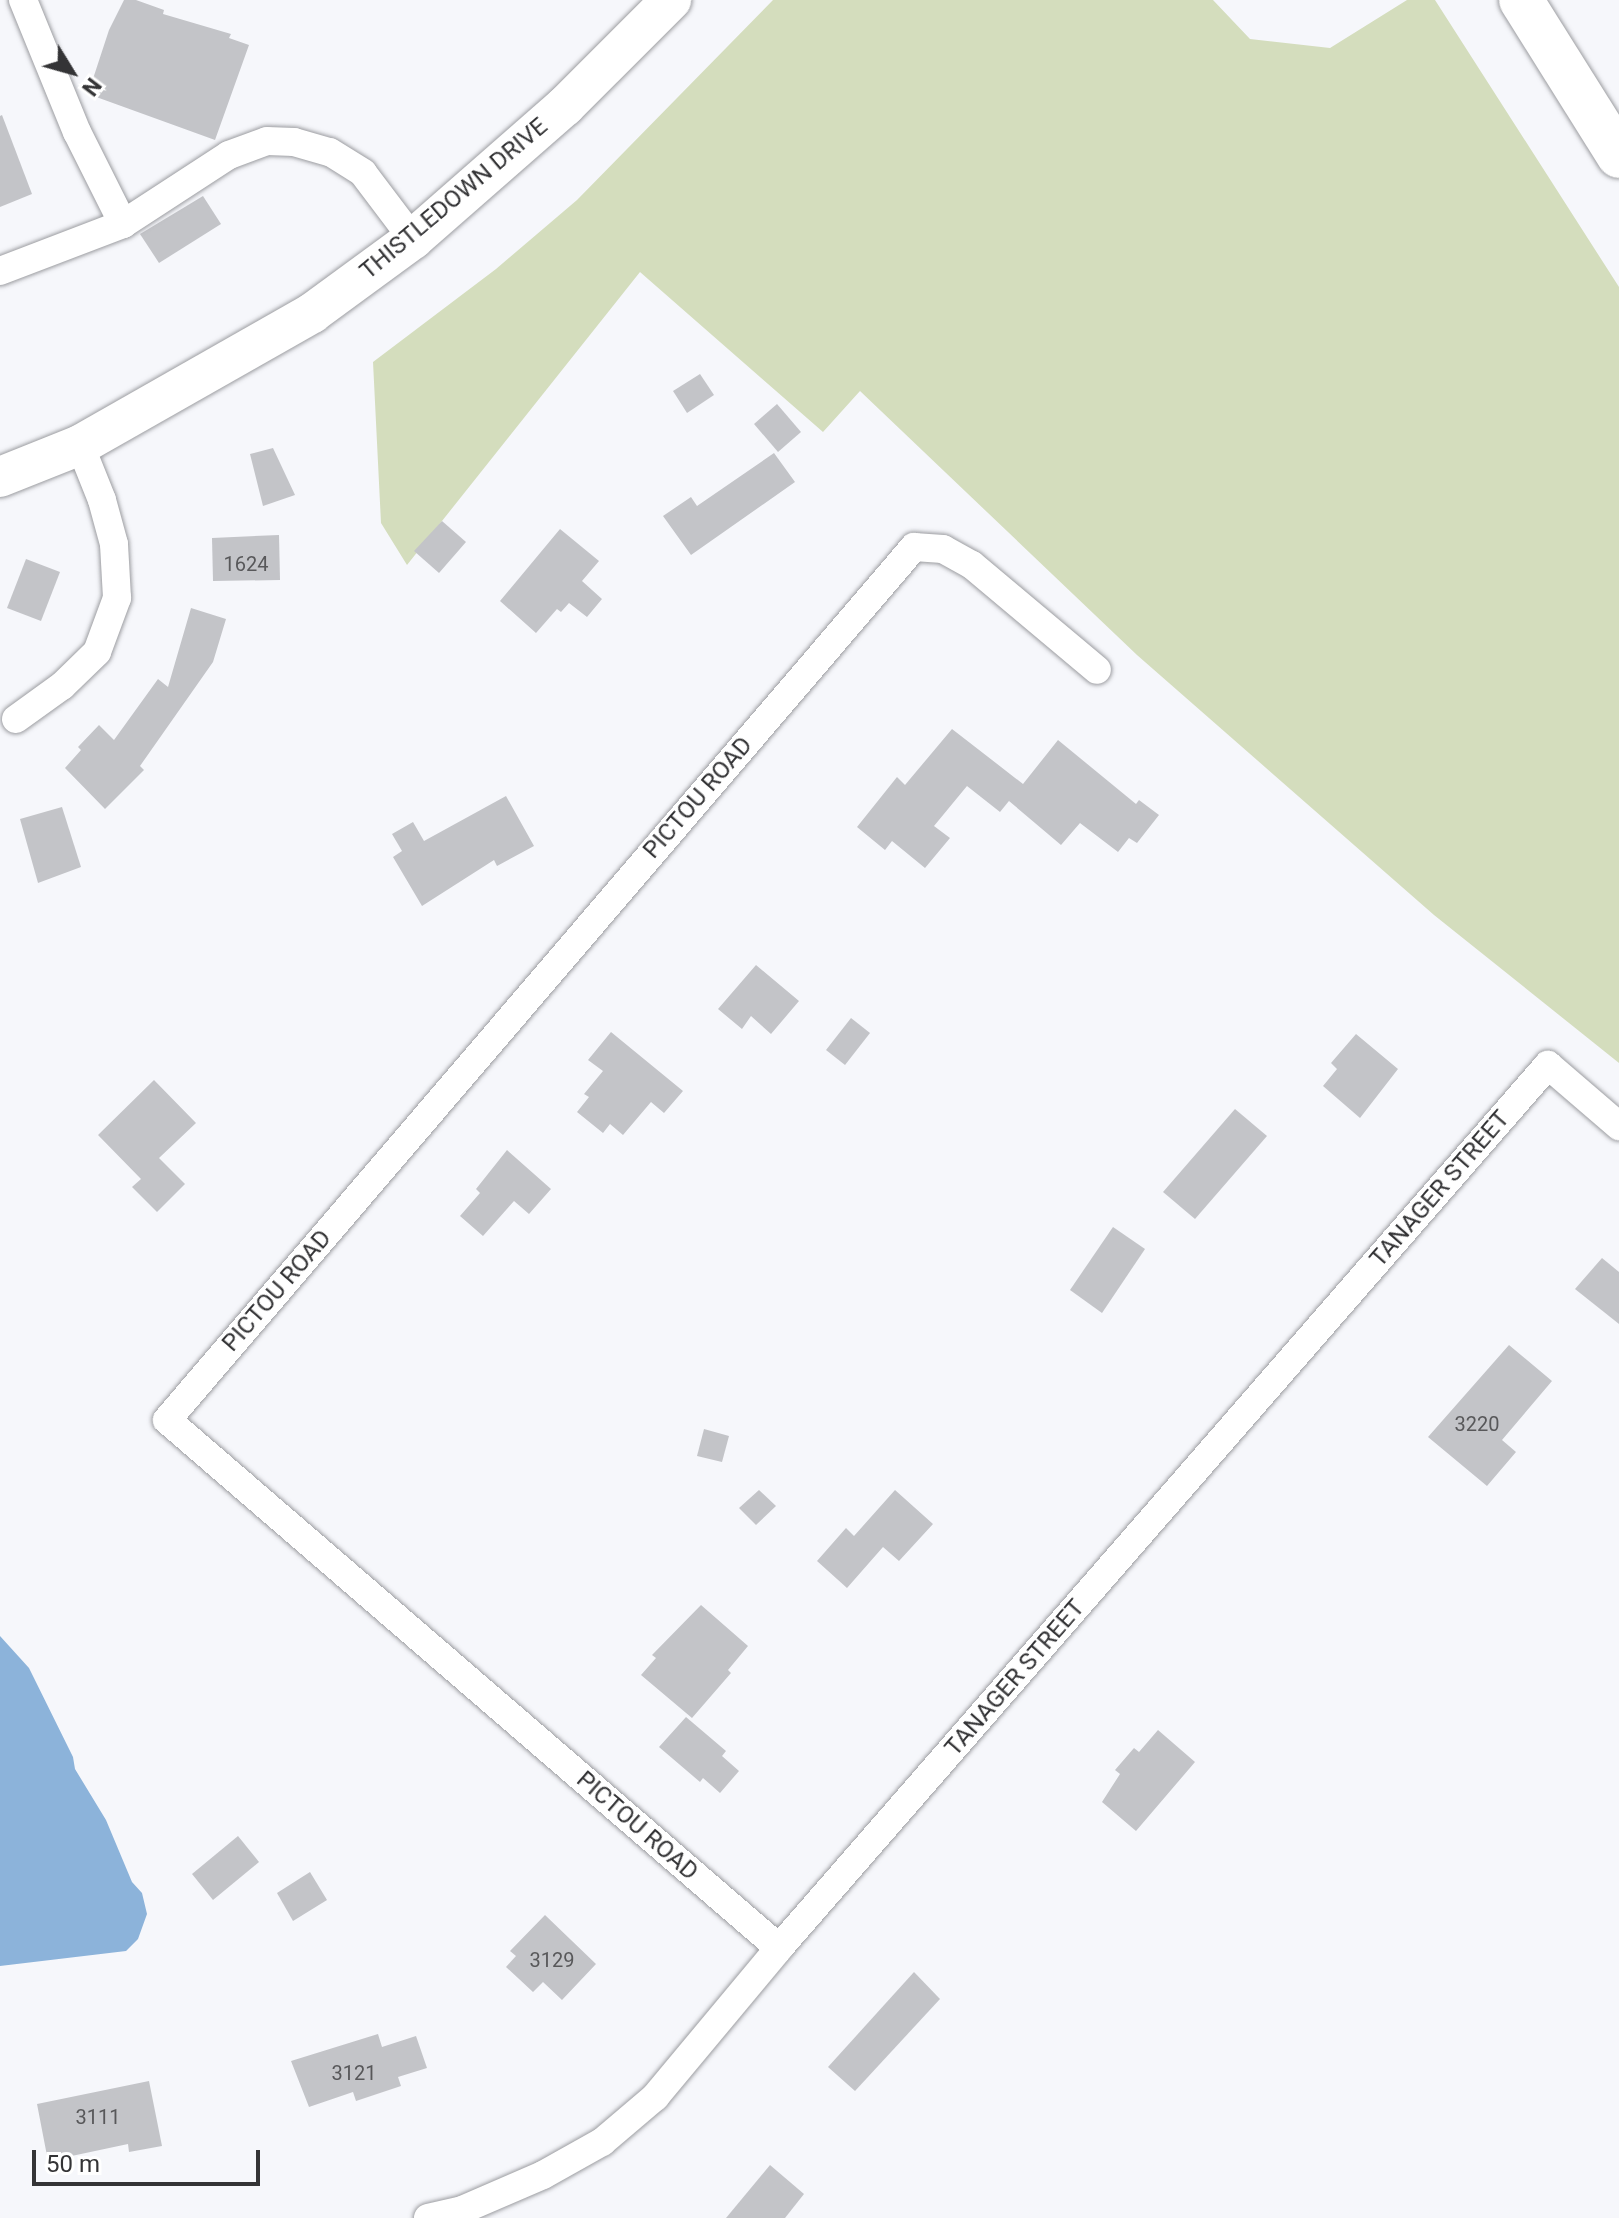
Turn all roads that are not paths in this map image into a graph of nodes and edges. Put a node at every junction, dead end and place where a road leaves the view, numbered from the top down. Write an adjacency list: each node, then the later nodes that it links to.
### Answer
1 (23, 0): 5 (street)
2 (671, 0): 6 (main road, THISTLEDOWN DRIVE)
3 (1526, 3): 4 (main road)
4 (1619, 156)
5 (123, 224): 6 (street); 7 (street)
6 (413, 239): 8 (main road, THISTLEDOWN DRIVE)
7 (0, 271)
8 (80, 445): 9 (main road, THISTLEDOWN DRIVE); 11 (street)
9 (0, 477)
10 (1097, 670): 13 (street, PICTOU ROAD)
11 (16, 719)
12 (1619, 1126): 13 (street, TANAGER STREET)
13 (779, 1948): 14 (street, TANAGER STREET)
14 (428, 2218)

